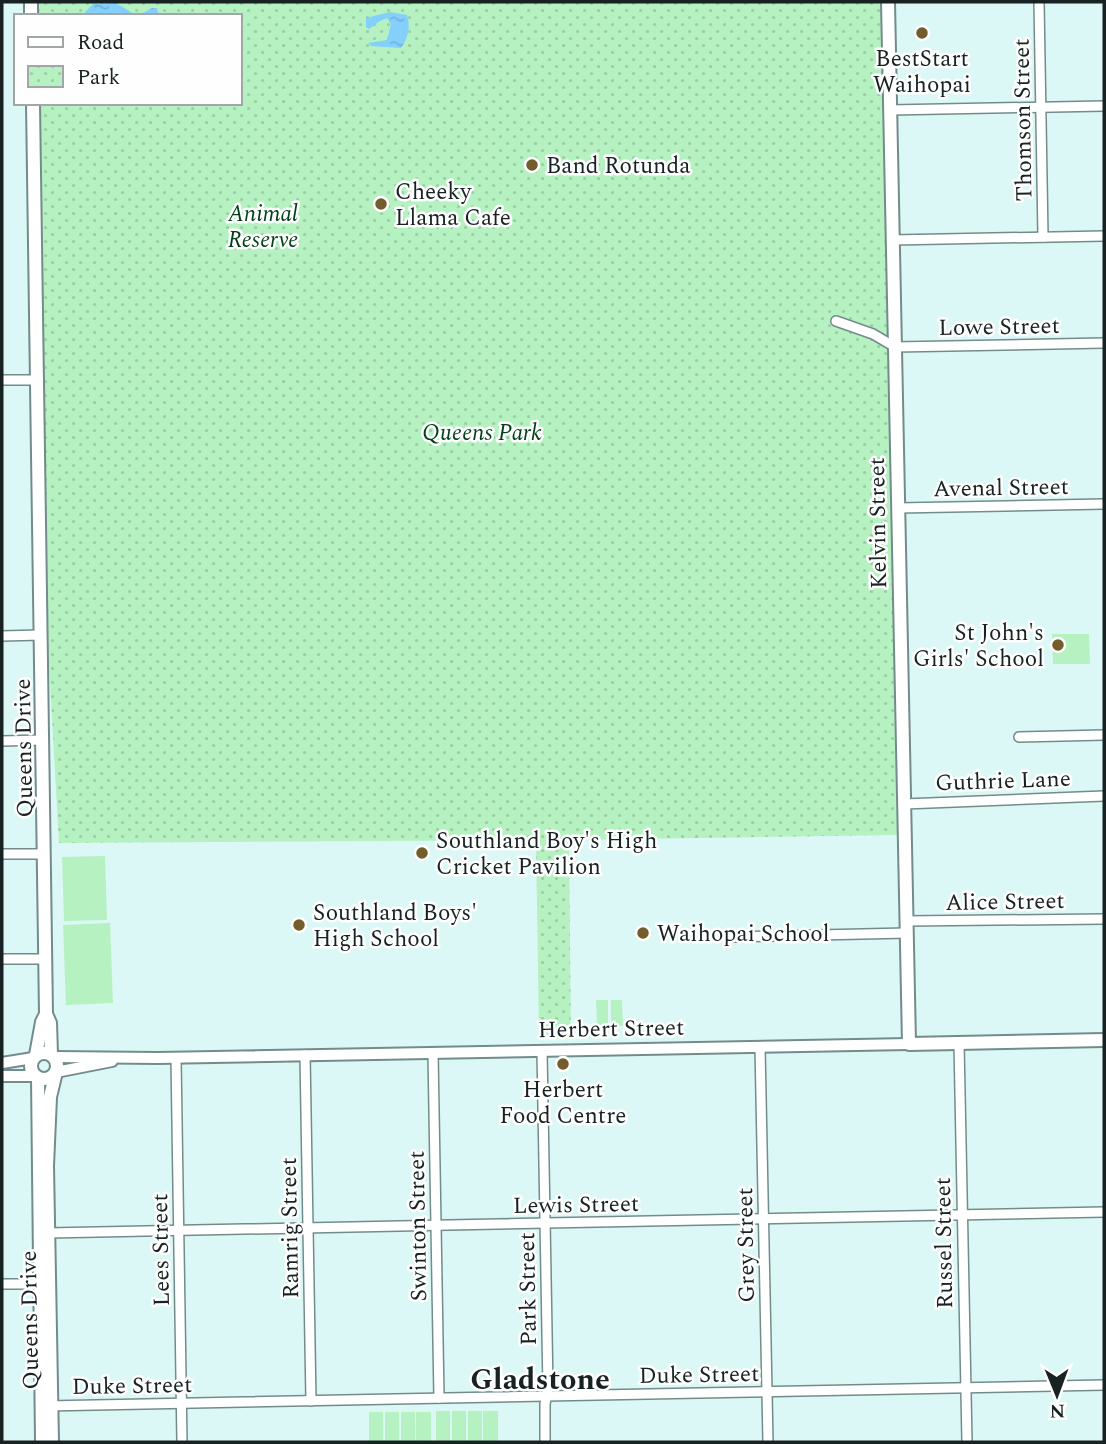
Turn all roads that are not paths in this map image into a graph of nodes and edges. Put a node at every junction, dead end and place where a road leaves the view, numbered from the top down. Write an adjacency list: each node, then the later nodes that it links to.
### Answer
1 (888, 2): 6 (main road, Kelvin Street)
2 (1039, 2): 5 (street, Thomson Street)
3 (33, 105): 14 (main road, Queens Drive)
4 (1104, 106): 5 (street)
5 (1041, 107): 6 (street); 8 (street, Thomson Street)
6 (890, 110): 9 (main road, Kelvin Street)
7 (1104, 236): 8 (street)
8 (1043, 237): 9 (street)
9 (892, 240): 12 (main road, Kelvin Street)
10 (836, 321): 12 (street)
11 (1104, 344): 12 (street, Lowe Street)
12 (895, 347): 16 (main road, Kelvin Street)
13 (2, 380): 14 (street)
14 (37, 380): 17 (main road, Queens Drive)
15 (1104, 504): 16 (street, Avenal Street)
16 (898, 508): 24 (main road, Kelvin Street)
17 (41, 635): 18 (street); 21 (main road, Queens Drive)
18 (2, 636)
19 (1104, 735): 20 (street)
20 (1019, 737)
21 (42, 740): 22 (street); 25 (main road, Queens Drive)
22 (2, 741)
23 (1104, 796): 24 (street, Guthrie Lane)
24 (904, 804): 28 (main road, Kelvin Street)
25 (44, 853): 26 (street); 31 (main road, Queens Drive)
26 (2, 854)
27 (1104, 919): 28 (street, Alice Street)
28 (906, 927): 29 (street, Alice Street); 35 (main road, Kelvin Street)
29 (730, 937)
30 (2, 959): 31 (street)
31 (46, 959): 32 (main road, Queens Drive)
32 (46, 1014): 40 (main road, Queens Drive); 41 (main road, Queens Drive)
33 (1104, 1040): 34 (main road, Herbert Street)
34 (959, 1043): 35 (main road, Herbert Street); 49 (street, Russel Street)
35 (909, 1044): 36 (street, Herbert Street)
36 (760, 1047): 37 (street, Herbert Street); 50 (street, Grey Street)
37 (542, 1051): 38 (street, Herbert Street); 51 (street, Park Street)
38 (433, 1053): 39 (street, Herbert Street); 52 (street, Swinton Street)
39 (305, 1055): 42 (street, Herbert Street); 53 (street, Ramrig Street)
40 (35, 1056): 41 (main road, Herbert Street); 44 (street, Herbert Street); 47 (main road)
41 (53, 1056): 43 (street, Herbert Street); 45 (main road)
42 (176, 1058): 43 (street, Herbert Street); 54 (street, Lees Street)
43 (118, 1059): 45 (street, Herbert Street)
44 (2, 1063)
45 (56, 1072): 47 (main road, Herbert Street); 55 (main road, Queens Drive)
46 (2, 1076): 47 (street, Herbert Street)
47 (36, 1077): 57 (main road, Queens Drive)
48 (1104, 1212): 49 (street, Lewis Street)
49 (962, 1215): 50 (street, Lewis Street); 59 (street, Russel Street)
50 (763, 1219): 51 (street, Lewis Street); 60 (street, Grey Street)
51 (545, 1224): 52 (street, Lewis Street); 61 (street, Park Street)
52 (436, 1226): 53 (street, Lewis Street); 62 (street, Swinton Street)
53 (308, 1228): 54 (street, Lewis Street); 63 (street, Ramrig Street)
54 (179, 1230): 55 (street, Lewis Street); 64 (street, Lees Street)
55 (48, 1233): 57 (main road, Queens Drive)
56 (2, 1284): 57 (street)
57 (44, 1284): 65 (main road, Queens Drive)
58 (1104, 1385): 59 (street, Duke Street)
59 (966, 1388): 60 (street, Duke Street); 71 (street, Russel Street)
60 (767, 1392): 61 (street, Duke Street); 70 (street, Grey Street)
61 (546, 1396): 62 (street, Duke Street); 69 (street, Park Street)
62 (439, 1398): 63 (street, Duke Street)
63 (311, 1401): 64 (street, Duke Street)
64 (182, 1403): 65 (street, Duke Street); 68 (street, Lees Street)
65 (46, 1406): 66 (main road, Queens Drive); 67 (main road, Queens Drive)
66 (42, 1442)
67 (52, 1442)
68 (182, 1442)
69 (545, 1442)
70 (768, 1442)
71 (967, 1442)

